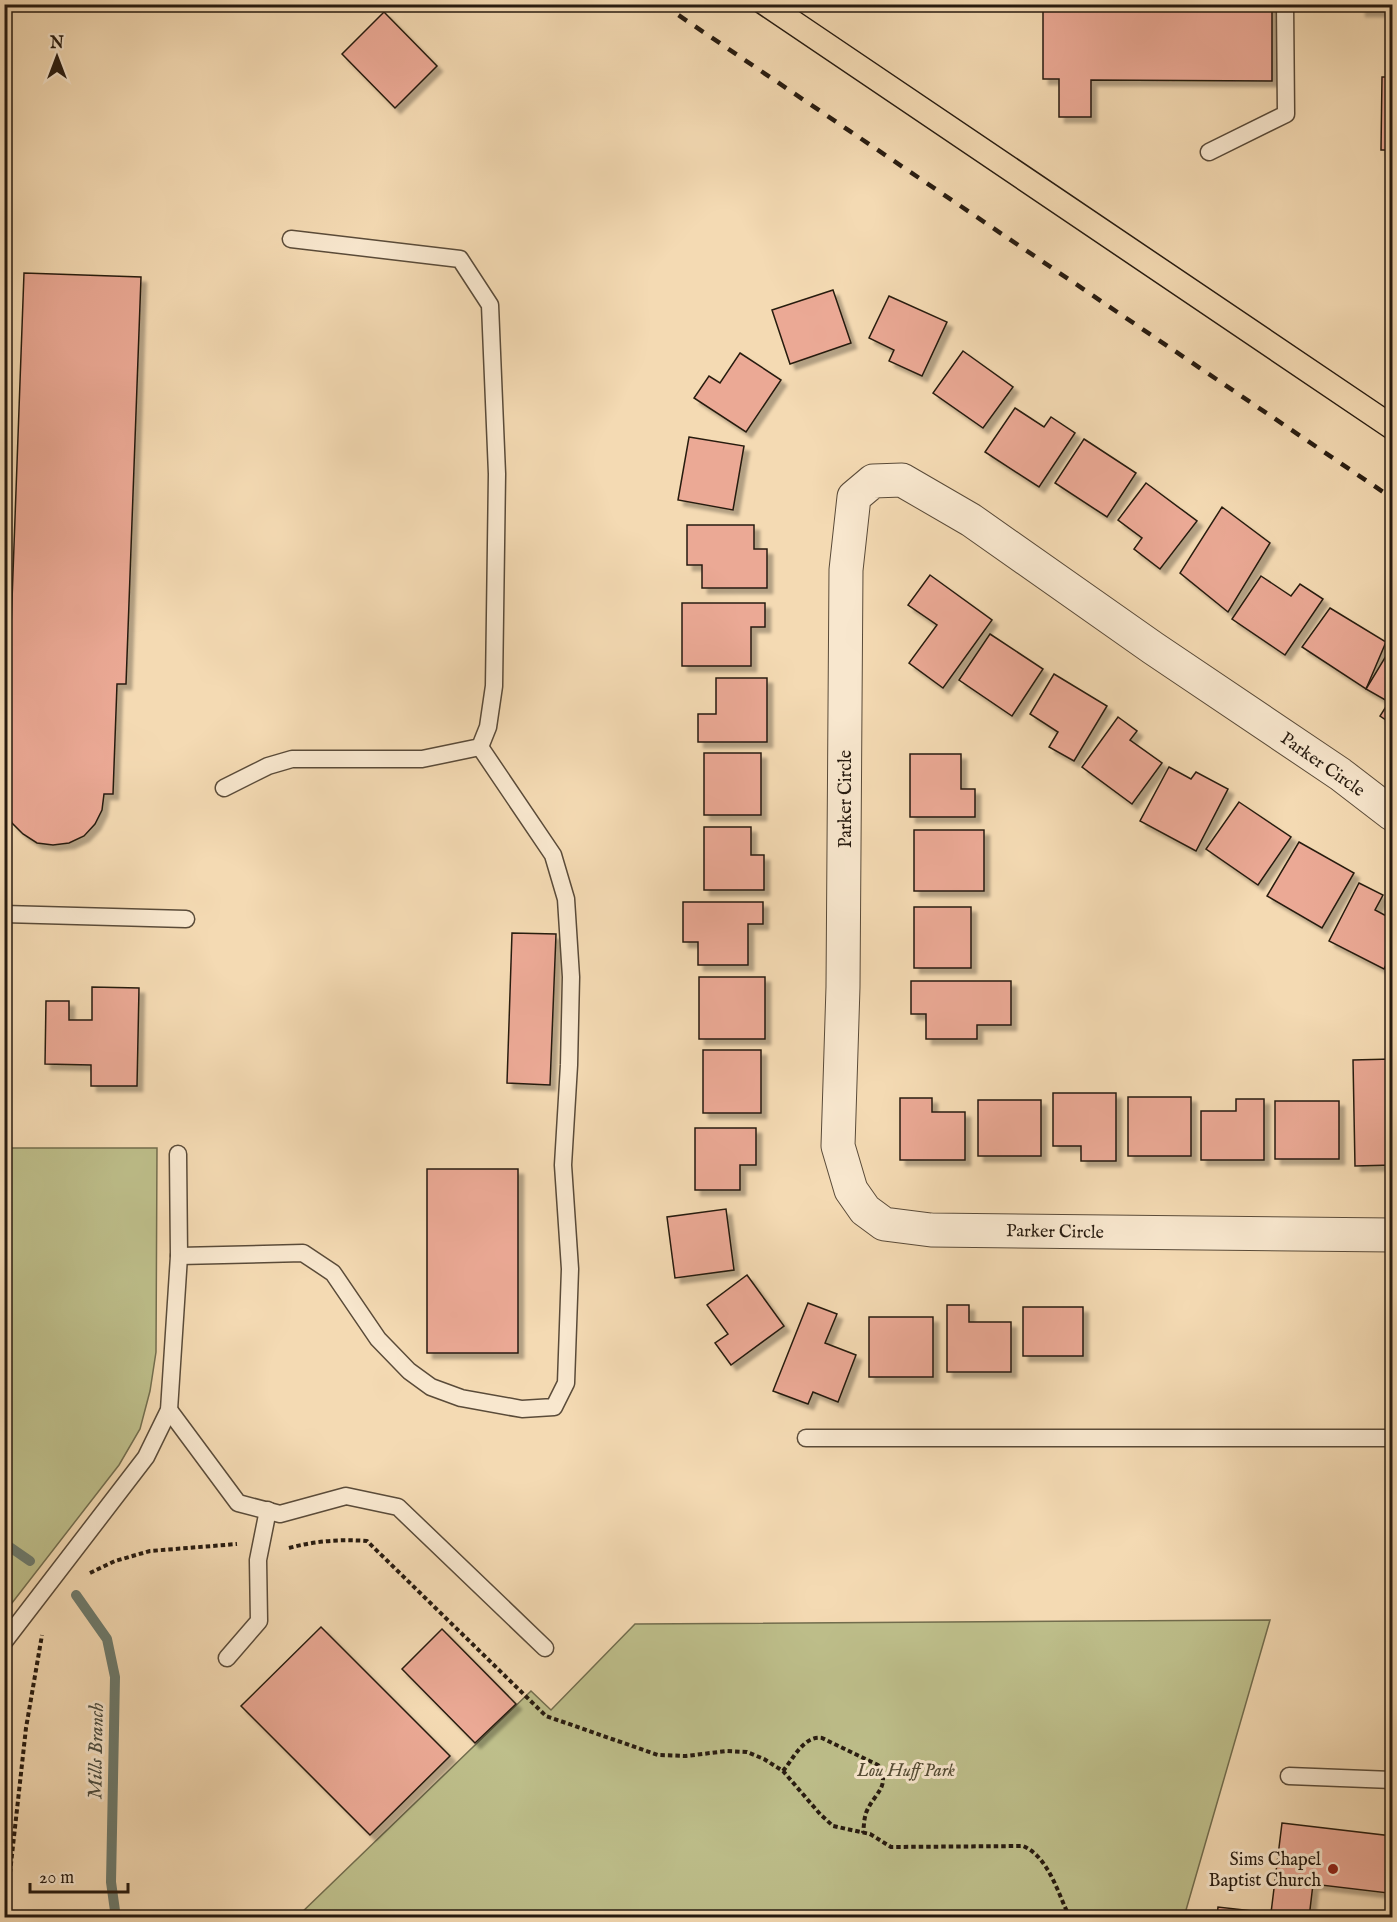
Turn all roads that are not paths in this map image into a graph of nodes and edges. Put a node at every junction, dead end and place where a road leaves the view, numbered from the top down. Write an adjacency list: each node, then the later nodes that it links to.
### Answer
1 (1285, 4): 2 (lane)
2 (1209, 152)
3 (291, 239): 4 (lane)
4 (480, 747): 5 (lane); 11 (lane)
5 (224, 788)
6 (1392, 814): 10 (street, Parker Circle)
7 (4, 914): 8 (lane)
8 (186, 919)
9 (178, 1154): 11 (lane)
10 (1392, 1235)
11 (179, 1256): 12 (lane)
12 (170, 1410): 15 (lane); 16 (lane)
13 (806, 1438): 14 (lane)
14 (1392, 1438)
15 (268, 1510): 17 (lane); 18 (lane)
16 (4, 1642)
17 (545, 1648)
18 (227, 1658)
19 (1289, 1776): 20 (lane)
20 (1392, 1780)

